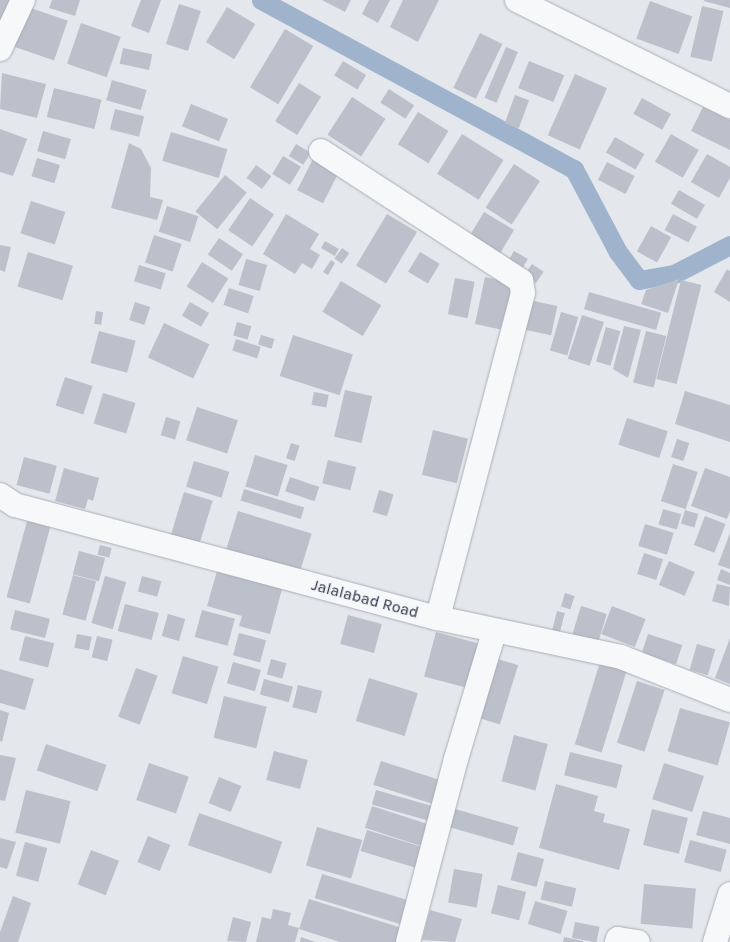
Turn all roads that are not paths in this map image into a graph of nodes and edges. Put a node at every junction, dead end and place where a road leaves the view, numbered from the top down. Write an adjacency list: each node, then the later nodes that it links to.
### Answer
1 (23, 0): 3 (street)
2 (517, 0): 4 (street)
3 (0, 49)
4 (730, 106)
5 (321, 151): 7 (street)
6 (0, 495): 7 (street, Jalalabad Road)
7 (438, 618): 8 (street, Jalalabad Road)
8 (494, 632): 9 (street, Jalalabad Road); 11 (street)
9 (730, 700)
10 (730, 894): 14 (street)
11 (408, 942)
12 (617, 942): 13 (street)
13 (638, 942)
14 (715, 942)

